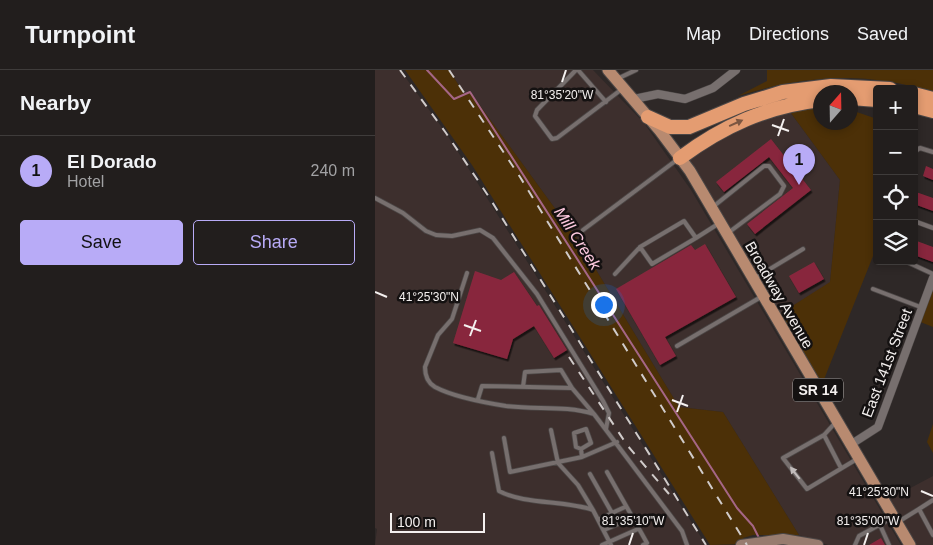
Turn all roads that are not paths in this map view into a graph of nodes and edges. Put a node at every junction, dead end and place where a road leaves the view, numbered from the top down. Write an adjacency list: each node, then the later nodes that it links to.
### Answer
1 (577, 70): 13 (lane); 13 (lane)
2 (608, 70): 5 (main road, Broadway Avenue / SR 14)
3 (635, 70): 5 (lane)
4 (735, 70): 8 (street)
5 (620, 83): 8 (main road, Broadway Avenue / SR 14); 13 (lane)
6 (873, 88): 16 (highway)
7 (918, 95): 10 (highway)
8 (634, 98): 17 (main road, Broadway Avenue / SR 14)
9 (858, 99): 11 (highway)
10 (933, 99)
11 (873, 100)
12 (813, 101): 20 (highway, one-way to 12)
13 (606, 102)
14 (918, 107): 15 (highway)
15 (933, 111)
16 (725, 113): 17 (highway); 20 (highway)
17 (648, 117): 20 (main road, Broadway Avenue / SR 14)
18 (918, 149): 19 (lane)
19 (933, 152)
20 (680, 158): 22 (main road, Broadway Avenue / SR 14); 26 (lane)
21 (375, 198): 46 (lane)
22 (711, 208): 24 (main road, Broadway Avenue / SR 14); 27 (lane)
23 (918, 222): 25 (lane)
24 (720, 223): 27 (main road, Broadway Avenue / SR 14); 28 (lane)
25 (933, 228)
26 (583, 230)
27 (727, 234): 36 (main road, Broadway Avenue / SR 14)
28 (696, 238): 29 (lane); 29 (lane)
29 (640, 247): 33 (lane)
30 (803, 249): 36 (lane)
31 (914, 265): 34 (lane)
32 (467, 273): 43 (lane)
33 (615, 274)
34 (933, 274)
35 (933, 278): 39 (street, East 141st Street)
36 (753, 279): 38 (main road, Broadway Avenue / SR 14)
37 (873, 288): 39 (lane)
38 (763, 296): 40 (lane); 45 (main road, Broadway Avenue / SR 14)
39 (923, 308): 51 (street, East 141st Street)
40 (677, 346)
41 (523, 387): 42 (lane); 42 (lane); 43 (lane)
42 (571, 388): 44 (lane)
43 (478, 399): 44 (lane)
44 (594, 414): 46 (lane)
45 (837, 422): 48 (lane); 51 (main road, Broadway Avenue / SR 14)
46 (606, 429): 50 (lane)
47 (551, 430): 56 (lane)
48 (824, 435): 57 (lane); 57 (lane, one-way to 48)
49 (504, 438): 56 (lane)
50 (617, 442): 54 (lane); 76 (lane)
51 (850, 445): 55 (main road, Broadway Avenue / SR 14)
52 (581, 449): 52 (lane); 54 (lane)
53 (492, 453): 63 (lane)
54 (582, 457): 56 (lane)
55 (858, 458): 57 (lane); 67 (main road, Broadway Avenue / SR 14)
56 (558, 463): 63 (lane)
57 (841, 468)
58 (607, 472): 61 (lane)
59 (590, 474): 64 (lane)
60 (933, 500): 62 (lane)
61 (625, 507): 64 (lane); 65 (lane)
62 (919, 509): 67 (lane); 71 (lane)
63 (593, 510): 66 (lane)
64 (611, 513): 66 (lane)
65 (631, 518): 69 (lane); 70 (lane)
66 (600, 519): 70 (lane)
67 (895, 520): 68 (lane); 80 (main road, Broadway Avenue / SR 14)
68 (880, 524): 78 (lane); 79 (lane)
69 (638, 529): 72 (lane); 75 (lane)
70 (604, 530): 72 (lane)
71 (933, 535)
72 (610, 544): 74 (lane)
73 (746, 544): 77 (street)
74 (603, 545)
75 (643, 545)
76 (687, 545)
77 (818, 545)
78 (855, 545)
79 (889, 545)
80 (910, 545)

